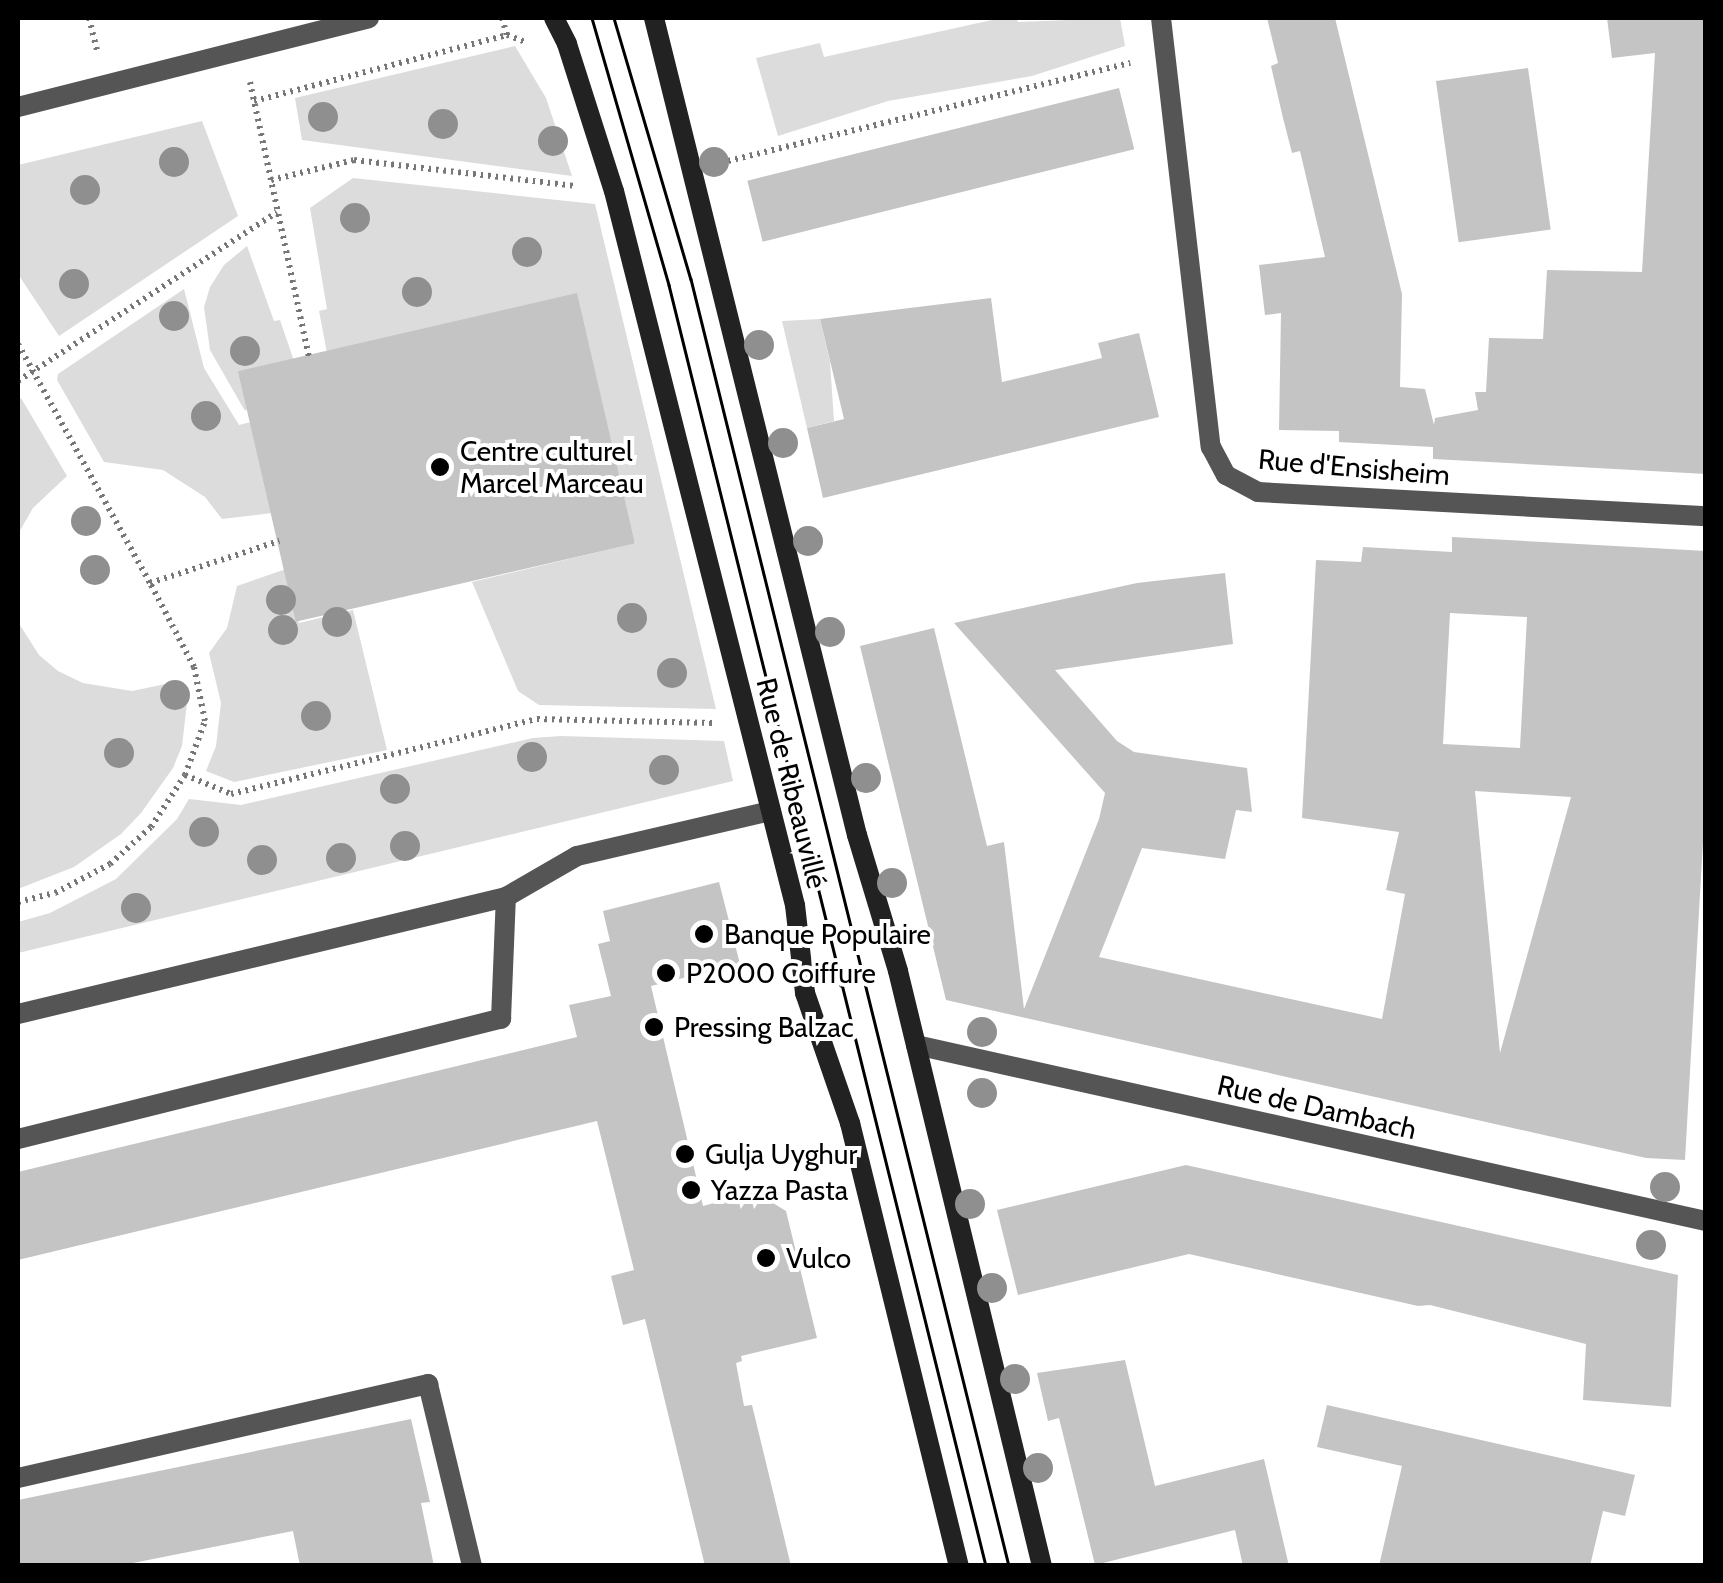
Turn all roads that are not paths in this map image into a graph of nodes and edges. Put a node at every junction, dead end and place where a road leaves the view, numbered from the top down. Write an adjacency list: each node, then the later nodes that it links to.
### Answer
1 (369, 18): 5 (street)
2 (554, 18): 7 (street, Rue de Ribeauvillé)
3 (654, 18): 10 (street, Rue de Ribeauvillé)
4 (1161, 18): 6 (street, Rue d'Ensisheim)
5 (18, 107)
6 (1706, 516)
7 (771, 810): 8 (street); 15 (street, Rue de Ribeauvillé)
8 (506, 898): 9 (street); 11 (street)
9 (18, 1014)
10 (916, 1045): 12 (street, Rue de Dambach); 16 (street, Rue de Ribeauvillé)
11 (18, 1139)
12 (1706, 1221)
13 (18, 1478): 14 (street)
14 (472, 1566)
15 (958, 1566)
16 (1042, 1566)

